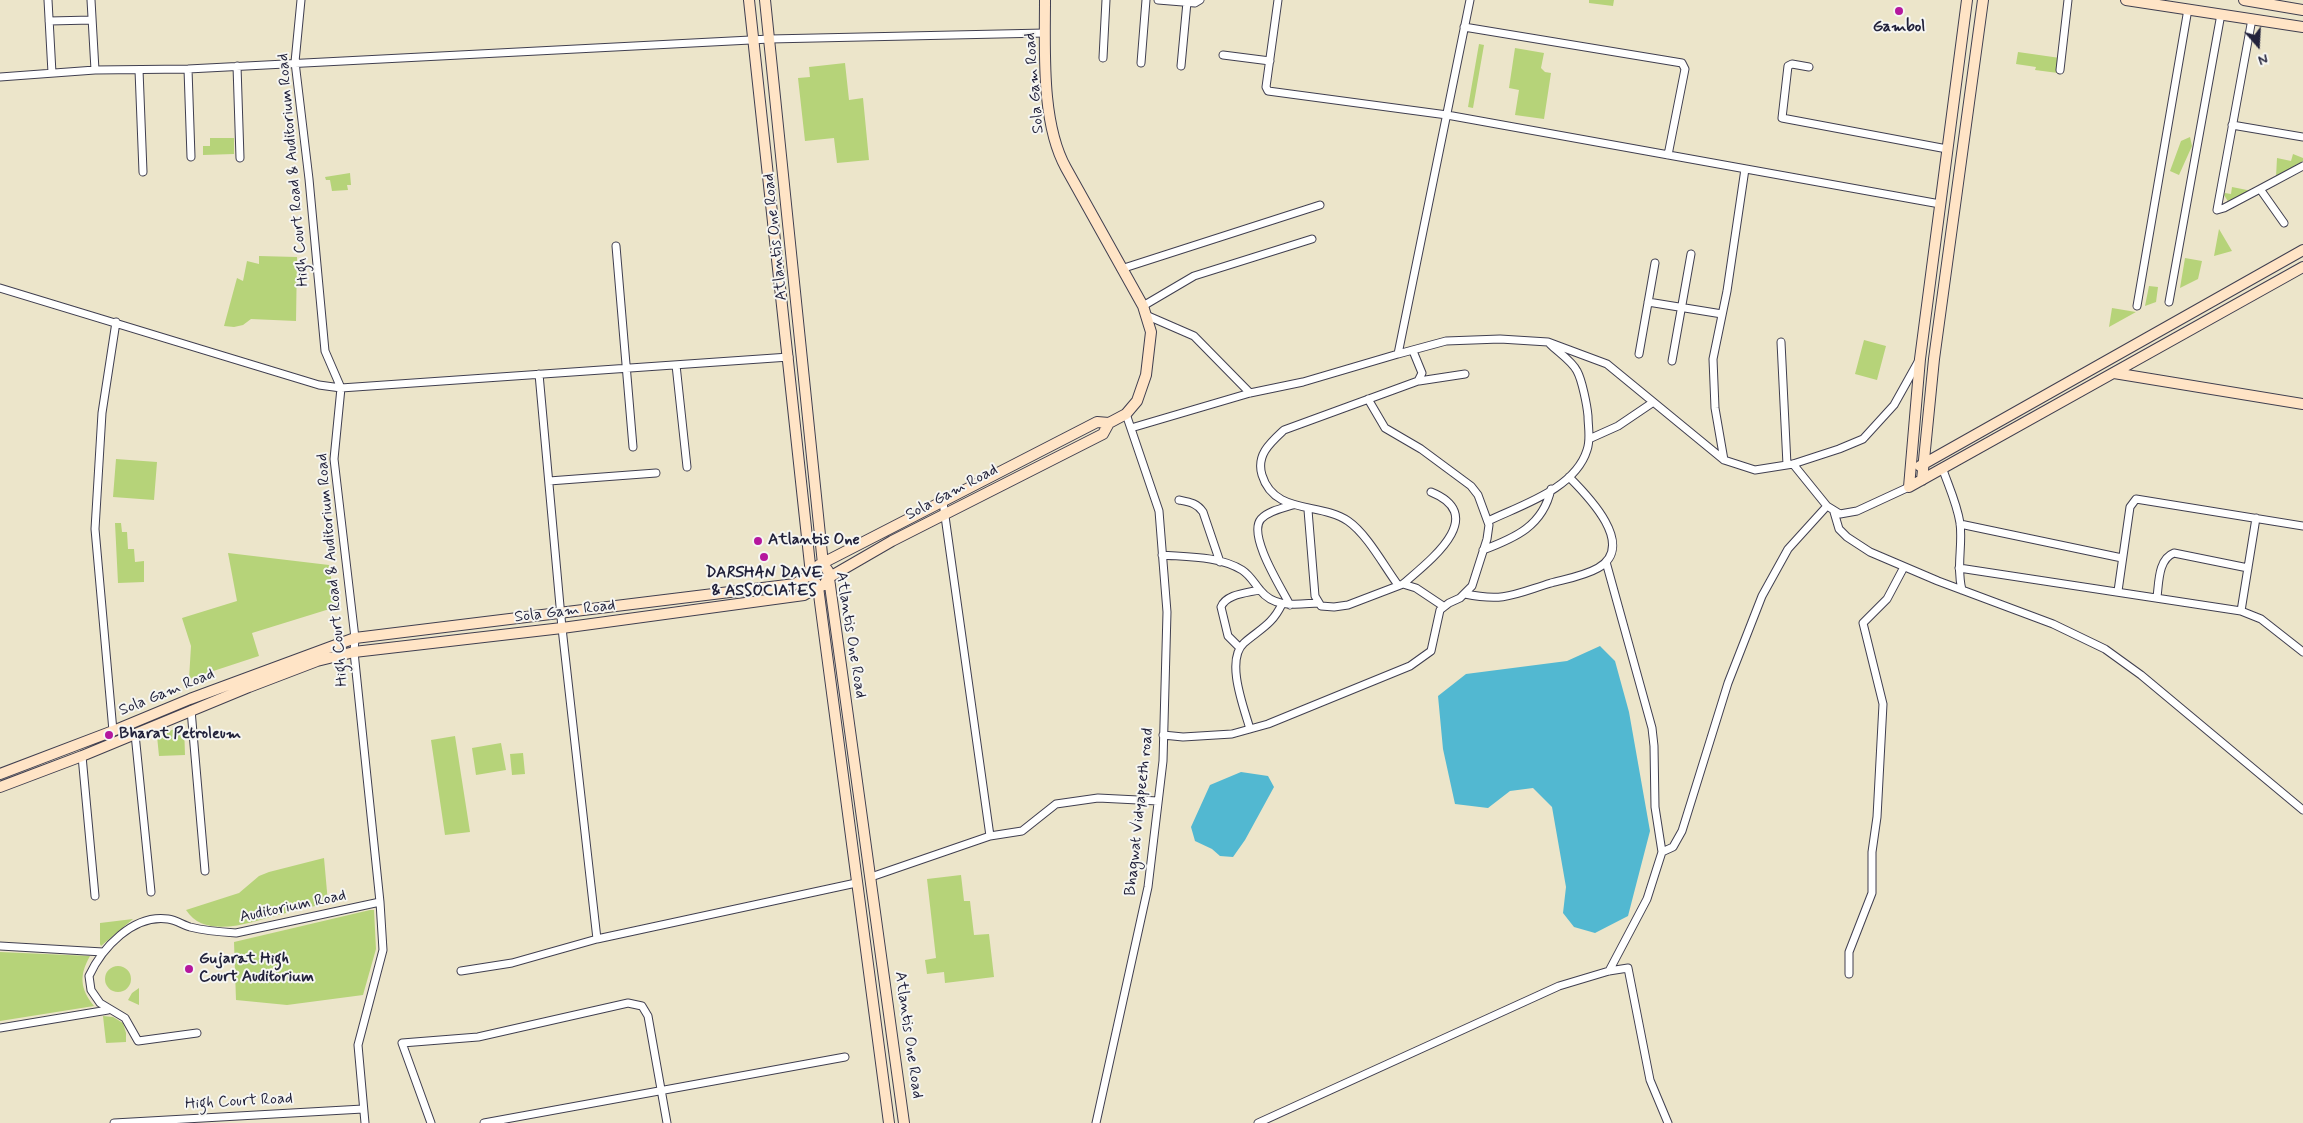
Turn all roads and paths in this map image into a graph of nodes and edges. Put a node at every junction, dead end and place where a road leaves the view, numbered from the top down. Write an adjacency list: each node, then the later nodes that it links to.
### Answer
1 (48, 0): 24 (street)
2 (91, 0): 23 (street)
3 (301, 0): 33 (street, High Court Road & Auditorium Road)
4 (749, 0): 29 (street, Atlantis One Road)
5 (765, 0): 28 (street, Atlantis One Road)
6 (1045, 0): 27 (street, Sola Gam Road)
7 (1106, 0): 31 (street)
8 (1146, 0): 34 (street)
9 (1158, 0): 18 (street)
10 (1200, 0): 18 (street)
11 (1278, 0): 32 (street)
12 (1470, 0): 26 (street)
13 (1968, 0): 47 (street)
14 (1983, 0): 99 (street)
15 (2068, 0): 41 (street)
16 (2126, 0): 19 (street)
17 (2244, 0): 20 (street)
18 (1187, 2): 36 (street)
19 (2188, 9): 21 (street); 69 (street)
20 (2303, 10)
21 (2221, 14): 22 (street); 67 (street)
22 (2252, 19): 25 (street); 45 (street)
23 (92, 20): 24 (street); 39 (street)
24 (49, 21): 42 (street)
25 (2302, 25)
26 (1464, 27): 44 (street); 48 (street)
27 (1045, 34): 28 (street); 64 (street, Sola Gam Road)
28 (770, 38): 29 (street); 127 (street, Atlantis One Road)
29 (753, 40): 33 (street); 79 (street, Atlantis One Road)
30 (1223, 55): 32 (street)
31 (1103, 58)
32 (1270, 61): 44 (street)
33 (295, 62): 35 (street); 88 (street, High Court Road & Auditorium Road)
34 (1141, 62)
35 (237, 66): 38 (street); 50 (street)
36 (1181, 66)
37 (1809, 67): 47 (street)
38 (188, 69): 40 (street); 49 (street)
39 (95, 70): 40 (street); 42 (street)
40 (139, 70): 53 (street)
41 (2060, 70)
42 (52, 73): 43 (street)
43 (0, 76)
44 (1447, 115): 48 (street); 77 (street)
45 (2232, 125): 46 (street); 54 (street)
46 (2303, 137)
47 (1947, 149): 55 (street)
48 (1668, 155): 52 (street)
49 (191, 157)
50 (240, 158)
51 (2303, 166): 54 (street)
52 (1745, 169): 55 (street); 71 (street)
53 (143, 172)
54 (2260, 189): 57 (street)
55 (1940, 204): 80 (street)
56 (1320, 205): 64 (street)
57 (2284, 222)
58 (1312, 239): 68 (street)
59 (616, 246): 83 (street)
60 (2303, 250): 99 (street)
61 (1691, 254): 70 (street)
62 (1655, 263): 66 (street)
63 (2303, 267): 84 (street)
64 (1121, 269): 68 (street, Sola Gam Road)
65 (0, 288): 73 (street)
66 (1648, 302): 70 (street); 78 (street)
67 (2169, 302)
68 (1143, 306): 72 (street, Sola Gam Road)
69 (2137, 306)
70 (1682, 307): 71 (street); 81 (street)
71 (1722, 314): 98 (street)
72 (1148, 316): 89 (street); 93 (street, Sola Gam Road)
73 (116, 322): 88 (street); 153 (street)
74 (1548, 342): 76 (street); 91 (street); 96 (street)
75 (1780, 342): 100 (street)
76 (1413, 351): 77 (street); 87 (street)
77 (1398, 354): 89 (street)
78 (1639, 354)
79 (789, 358): 82 (street); 131 (street, Atlantis One Road)
80 (1920, 359): 100 (street); 103 (street)
81 (1672, 361)
82 (676, 365): 83 (street); 101 (street)
83 (626, 368): 85 (street); 97 (street)
84 (2114, 373): 92 (street); 102 (street)
85 (539, 374): 88 (street); 107 (street)
86 (1465, 374): 87 (street)
87 (1418, 381): 90 (street)
88 (341, 388): 147 (street, High Court Road & Auditorium Road)
89 (1250, 393): 95 (street)
90 (1368, 399): 113 (street); 119 (street)
91 (1652, 403): 96 (street); 98 (street)
92 (2303, 404)
93 (1126, 414): 94 (street, Sola Gam Road); 95 (street, Bhagwat Vidyapeeth road)
94 (1110, 423): 112 (street, Sola Gam Road); 117 (street, Sola Gam Road)
95 (1131, 428): 123 (street, Bhagwat Vidyapeeth road)
96 (1589, 439): 105 (street)
97 (633, 447)
98 (1724, 460): 100 (street)
99 (1924, 464): 103 (street); 106 (street)
100 (1790, 465): 114 (street)
101 (687, 467)
102 (1943, 470): 106 (street); 120 (street)
103 (1910, 471): 108 (street)
104 (656, 473): 107 (street)
105 (1570, 477): 109 (street); 126 (street)
106 (1922, 480): 108 (street)
107 (549, 481): 145 (street)
108 (1909, 487): 116 (street)
109 (1551, 490): 119 (street); 122 (street)
110 (1431, 492): 133 (street)
111 (1179, 500): 125 (street)
112 (943, 502): 117 (street); 127 (street, Sola Gam Road)
113 (1293, 505): 115 (street); 142 (street)
114 (1828, 506): 116 (street); 162 (street)
115 (1308, 510): 133 (street); 140 (street)
116 (1834, 512): 128 (street)
117 (945, 515): 132 (street, Sola Gam Road); 161 (street)
118 (2256, 518): 121 (street); 124 (street); 130 (street)
119 (1488, 521): 122 (street)
120 (1960, 524): 124 (street); 129 (street)
121 (2303, 526)
122 (1483, 550): 138 (street)
123 (1162, 555): 125 (street); 155 (street, Bhagwat Vidyapeeth road)
124 (2122, 558): 137 (street)
125 (1220, 562): 135 (street)
126 (1606, 562): 138 (street); 162 (street)
127 (823, 564): 131 (street, Sola Gam Road); 132 (street, Atlantis One Road)
128 (1904, 567): 136 (street); 174 (street)
129 (1959, 568): 136 (street); 137 (street)
130 (2248, 568): 139 (street); 144 (street)
131 (812, 574): 134 (street, Atlantis One Road); 145 (street, Sola Gam Road)
132 (828, 578): 134 (street, Sola Gam Road); 164 (street, Atlantis One Road)
133 (1401, 584): 140 (street); 143 (street)
134 (818, 587): 146 (street, Sola Gam Road); 165 (street, Atlantis One Road)
135 (1259, 590): 141 (street); 148 (street)
136 (1962, 590): 160 (street)
137 (2118, 591): 139 (street)
138 (1466, 594): 143 (street)
139 (2157, 598): 144 (street)
140 (1318, 603): 142 (street)
141 (1282, 604): 142 (street); 148 (street)
142 (1290, 605)
143 (1443, 606): 152 (street)
144 (2241, 611): 150 (street)
145 (561, 613): 146 (street); 147 (street, Sola Gam Road)
146 (562, 628): 149 (street, Sola Gam Road); 169 (street)
147 (355, 638): 149 (street, High Court Road & Auditorium Road); 153 (street, Sola Gam Road)
148 (1240, 648): 152 (street)
149 (354, 652): 151 (street, Sola Gam Road); 168 (street, High Court Road & Auditorium Road)
150 (2303, 652)
151 (192, 710): 154 (street, Sola Gam Road); 163 (street)
152 (1250, 729): 155 (street)
153 (113, 731): 157 (street, Sola Gam Road)
154 (135, 734): 156 (street, Sola Gam Road); 166 (street)
155 (1163, 735): 159 (street, Bhagwat Vidyapeeth road)
156 (82, 756): 158 (street, Sola Gam Road); 167 (street)
157 (0, 774)
158 (0, 787)
159 (1158, 801): 161 (street); 188 (street, Bhagwat Vidyapeeth road)
160 (2303, 810)
161 (990, 836): 164 (street)
162 (1662, 852): 173 (street)
163 (205, 871)
164 (871, 877): 187 (street, Atlantis One Road)
165 (856, 883): 169 (street); 186 (street, Atlantis One Road)
166 (151, 892)
167 (95, 896)
168 (380, 902): 171 (street, Auditorium Road); 180 (street)
169 (597, 939): 172 (street)
170 (0, 946): 171 (street)
171 (103, 952): 175 (street, Auditorium Road)
172 (461, 971)
173 (1609, 971): 189 (street); 190 (street)
174 (1849, 974)
175 (108, 1010): 176 (street); 177 (street, Auditorium Road)
176 (0, 1028)
177 (197, 1032)
178 (845, 1057): 179 (street)
179 (661, 1091): 183 (street); 184 (street); 185 (street)
180 (363, 1108): 181 (street, High Court Road); 182 (street)
181 (116, 1123)
182 (364, 1123)
183 (431, 1123)
184 (484, 1123)
185 (667, 1123)
186 (889, 1123)
187 (904, 1123)
188 (1096, 1123)
189 (1258, 1123)
190 (1668, 1123)

